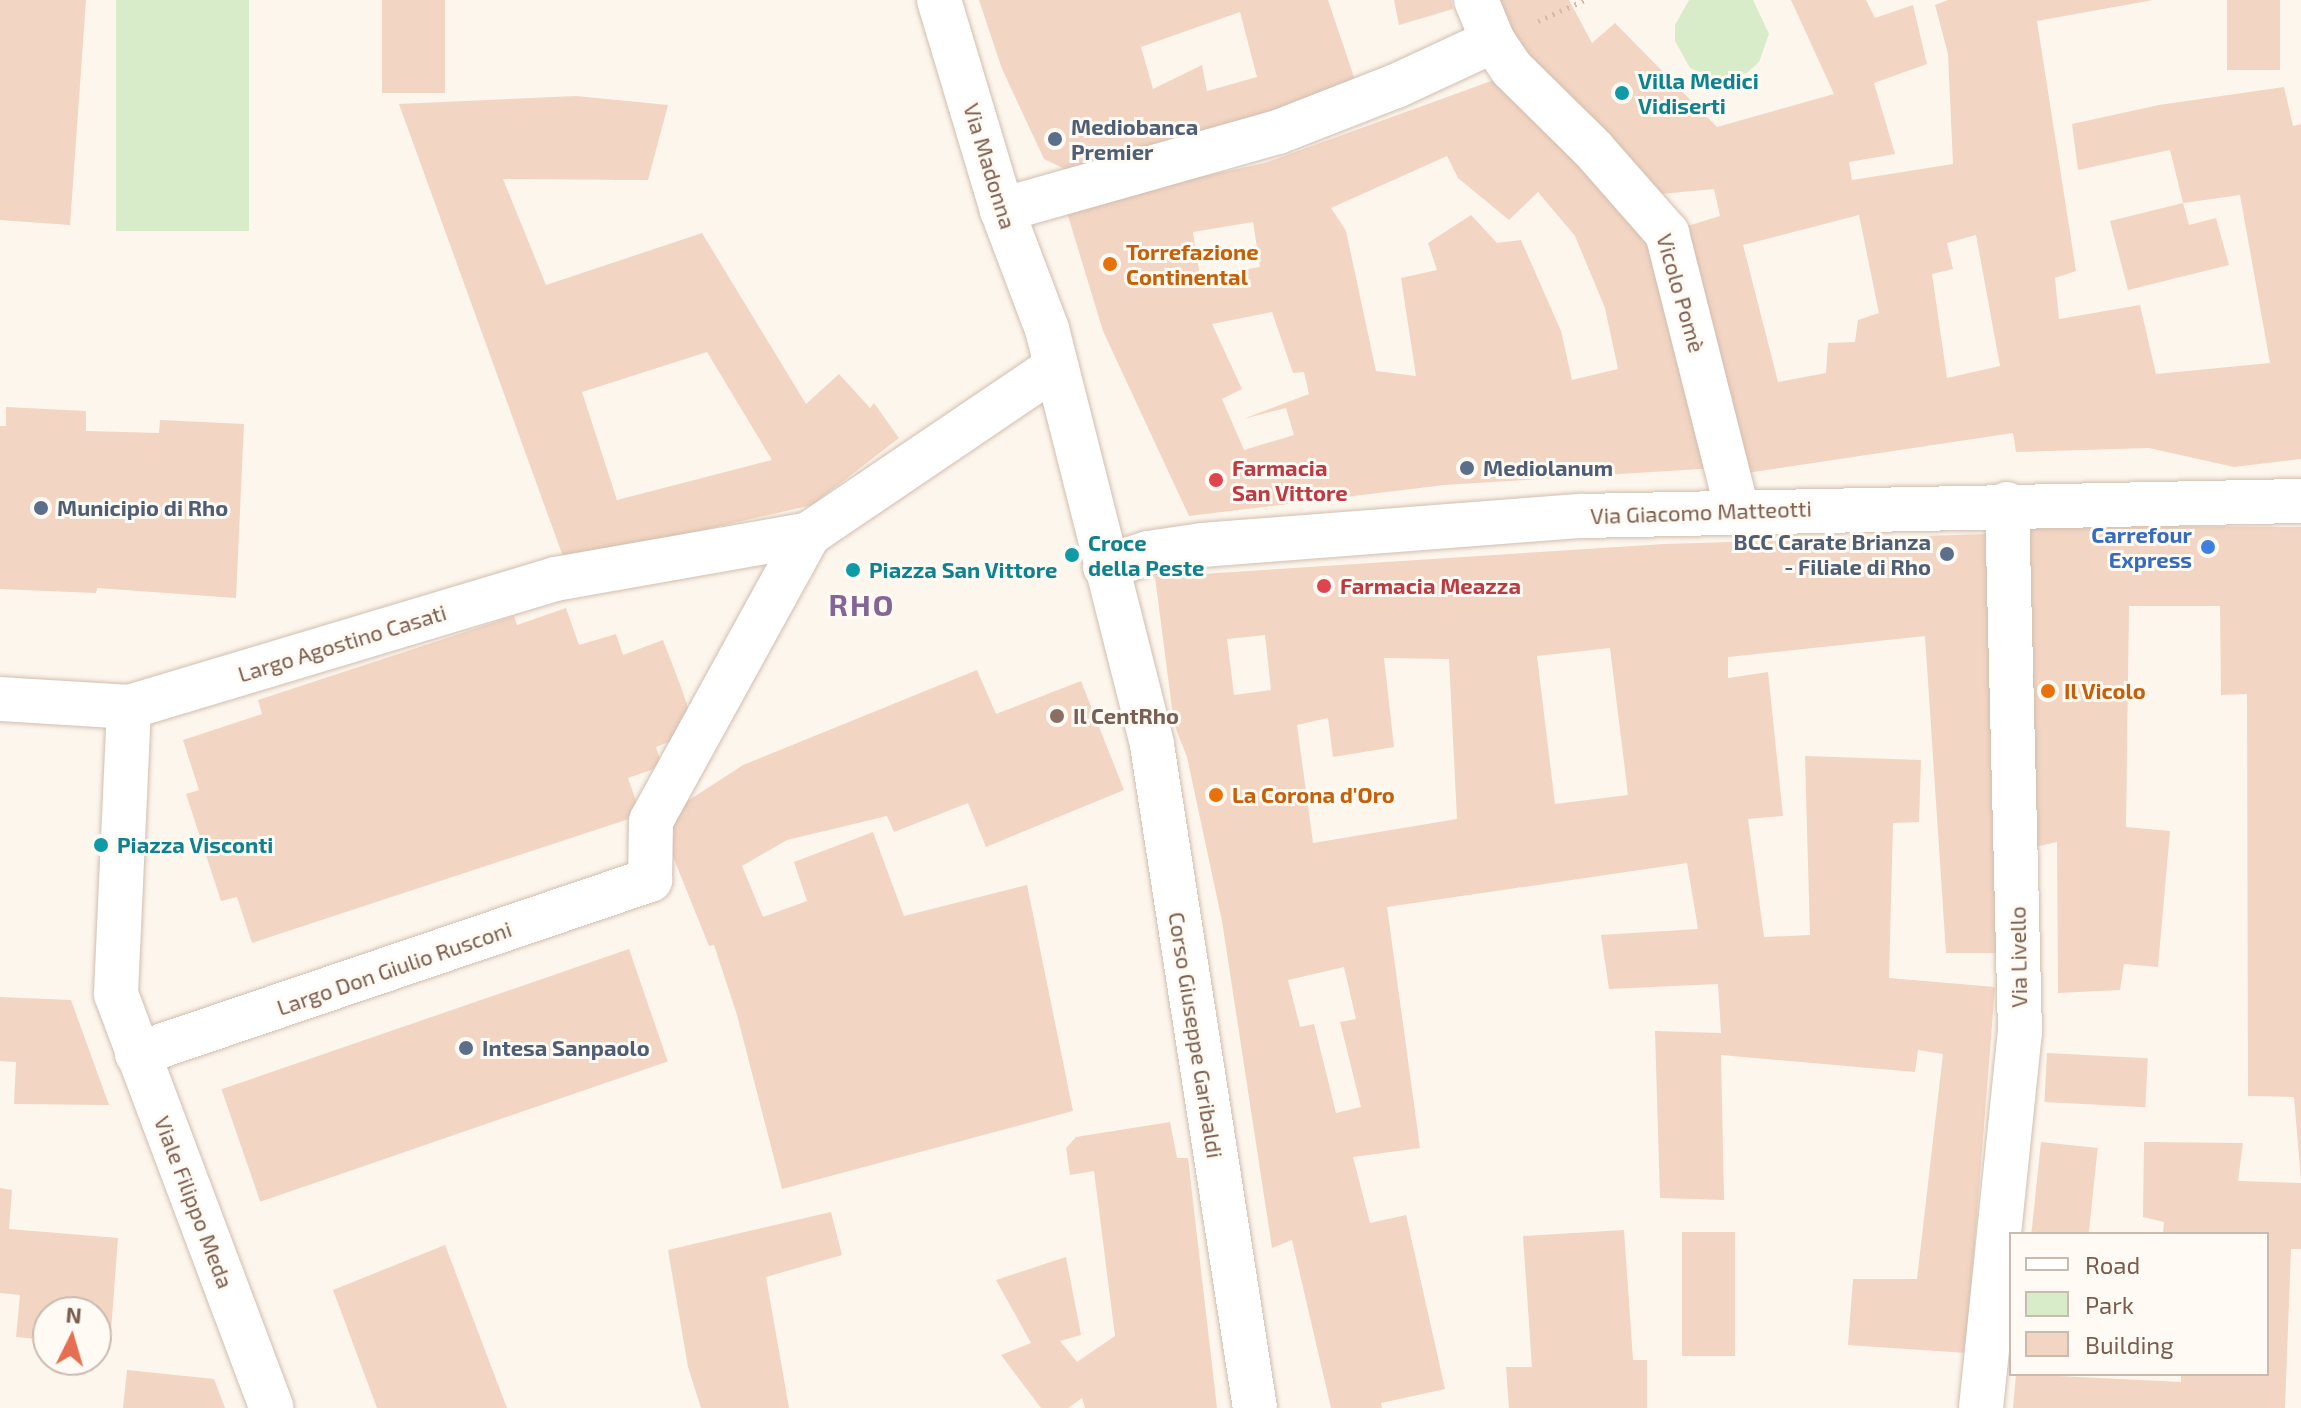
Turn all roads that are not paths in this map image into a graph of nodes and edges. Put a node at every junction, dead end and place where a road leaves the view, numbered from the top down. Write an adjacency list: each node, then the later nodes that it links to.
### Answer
1 (939, 0): 4 (street, Via Madonna)
2 (1476, 0): 3 (street, Vicolo Pomè)
3 (1493, 41): 4 (street); 8 (street, Vicolo Pomè)
4 (1002, 210): 5 (street, Via Madonna)
5 (1051, 348): 9 (street); 10 (street)
6 (2301, 501): 7 (street, Via Giacomo Matteotti)
7 (2007, 504): 8 (street, Via Giacomo Matteotti); 16 (street, Via Livello)
8 (1737, 510): 10 (street, Via Giacomo Matteotti)
9 (809, 534): 12 (street, Largo Agostino Casati); 13 (street, Largo Don Giulio Rusconi)
10 (1105, 567): 15 (street, Corso Giuseppe Garibaldi)
11 (0, 699): 12 (street)
12 (129, 707): 13 (street, Viale Filippo Meda)
13 (137, 1054): 14 (street, Viale Filippo Meda)
14 (272, 1408)
15 (1255, 1408)
16 (1981, 1408)

